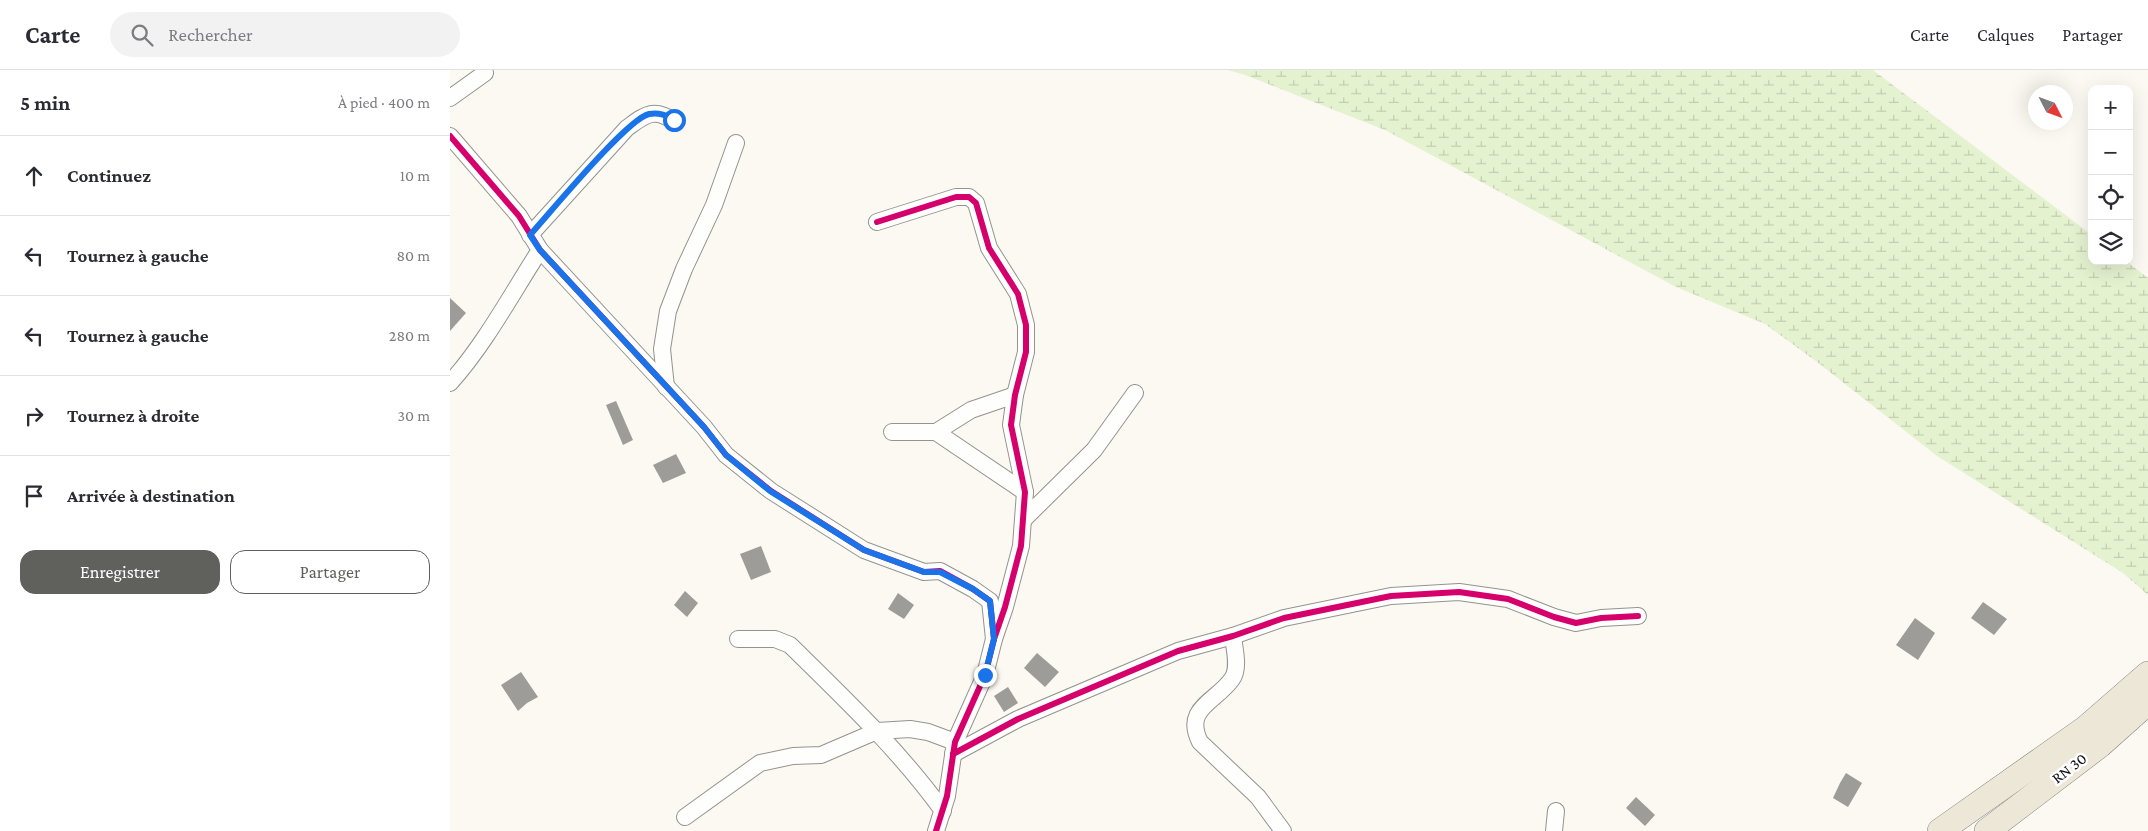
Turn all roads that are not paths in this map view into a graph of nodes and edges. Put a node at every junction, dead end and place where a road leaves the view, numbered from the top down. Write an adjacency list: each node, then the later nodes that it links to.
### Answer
1 (486, 73): 2 (street)
2 (450, 98)
3 (674, 120): 7 (street)
4 (450, 136): 7 (street)
5 (736, 144): 10 (street)
6 (877, 222): 12 (street)
7 (530, 235): 8 (street)
8 (540, 250): 9 (street); 10 (street)
9 (450, 384)
10 (666, 387): 18 (street)
11 (1135, 393): 16 (street)
12 (1015, 395): 14 (street); 15 (street)
13 (892, 432): 14 (street)
14 (936, 432): 15 (street)
15 (1025, 492): 16 (street)
16 (1023, 520): 17 (street)
17 (1010, 591): 18 (street); 22 (street)
18 (990, 601): 22 (street)
19 (1638, 616): 20 (street)
20 (1233, 636): 26 (street); 31 (street)
21 (738, 639): 25 (street)
22 (994, 639): 26 (street)
23 (2148, 674): 33 (main road, RN 30)
24 (2148, 702): 30 (main road, RN 30 / RN 30)
25 (877, 731): 26 (street); 28 (street); 29 (street)
26 (954, 748): 29 (street)
27 (1556, 811): 32 (street)
28 (685, 817)
29 (940, 824)
30 (2001, 827)
31 (1283, 831)
32 (1554, 831)
33 (1940, 831)

